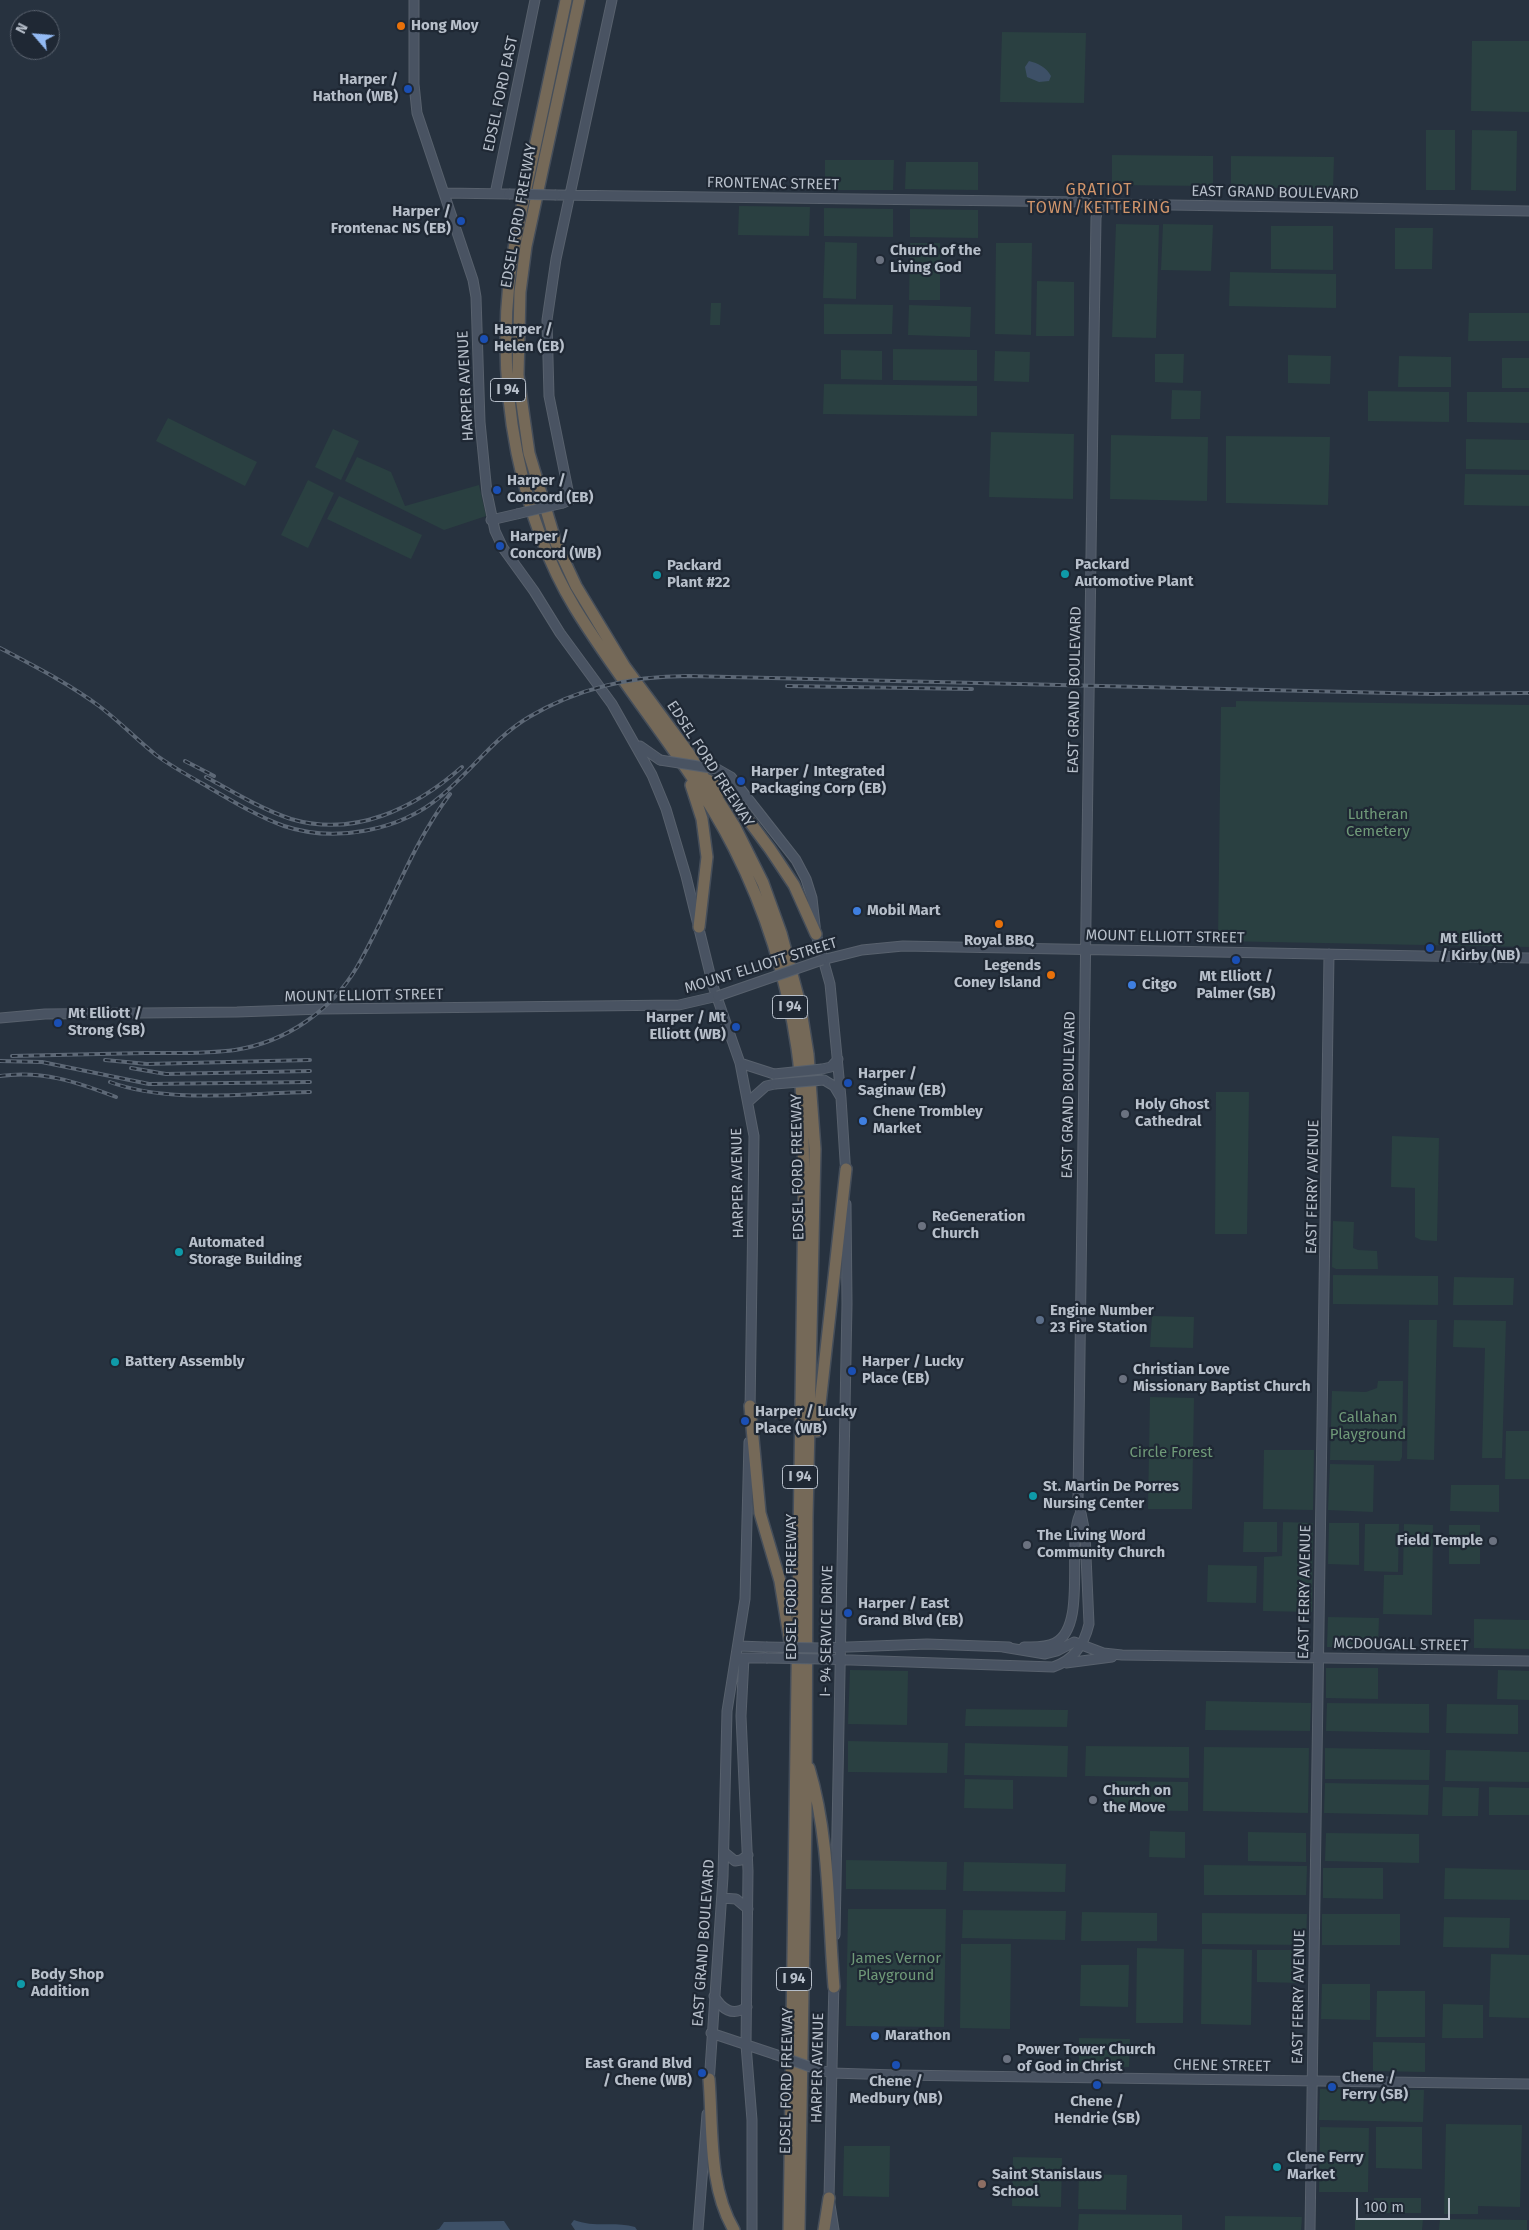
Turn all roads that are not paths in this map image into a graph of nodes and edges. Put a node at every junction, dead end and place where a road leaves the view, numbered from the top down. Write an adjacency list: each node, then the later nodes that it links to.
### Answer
1 (414, 0): 6 (street, HARPER AVENUE)
2 (535, 0): 7 (street, EDSEL FORD EAST)
3 (566, 0): 14 (highway, EDSEL FORD FREEWAY / I 94)
4 (579, 0): 16 (highway, EDSEL FORD FREEWAY / I 94)
5 (612, 0): 8 (street)
6 (444, 193): 7 (street, FRONTENAC STREET); 11 (street, HARPER AVENUE)
7 (495, 194): 8 (street, FRONTENAC STREET, bridge)
8 (569, 195): 9 (street, FRONTENAC STREET); 11 (street, bridge)
9 (1100, 208): 10 (street, EAST GRAND BOULEVARD); 19 (street, EAST GRAND BOULEVARD)
10 (1529, 210)
11 (491, 520): 12 (street, HARPER AVENUE)
12 (632, 737): 13 (street, HARPER AVENUE); 15 (street, HARPER AVENUE)
13 (660, 760): 15 (street); 18 (street, HARPER AVENUE, bridge)
14 (684, 765): 17 (highway); 45 (highway, EDSEL FORD FREEWAY / I 94)
15 (650, 772): 17 (street, HARPER AVENUE)
16 (703, 776): 18 (highway); 32 (highway, EDSEL FORD FREEWAY / I 94)
17 (699, 927): 23 (street, HARPER AVENUE)
18 (816, 934): 22 (street, HARPER AVENUE)
19 (1085, 950): 20 (street, MOUNT ELLIOTT STREET); 22 (street, MOUNT ELLIOTT STREET); 31 (street, EAST GRAND BOULEVARD)
20 (1329, 954): 21 (street, MOUNT ELLIOTT STREET); 41 (street, EAST FERRY AVENUE)
21 (1529, 958)
22 (822, 960): 23 (street, MOUNT ELLIOTT STREET, bridge); 25 (street, HARPER AVENUE)
23 (718, 996): 24 (street, MOUNT ELLIOTT STREET); 26 (street, HARPER AVENUE)
24 (0, 1018)
25 (838, 1059): 26 (street, bridge); 27 (street)
26 (740, 1063): 28 (street, HARPER AVENUE)
27 (841, 1099): 28 (street, bridge); 29 (street)
28 (748, 1102): 30 (street, HARPER AVENUE)
29 (846, 1169): 32 (highway); 38 (street, I- 94 SERVICE DRIVE)
30 (750, 1406): 36 (street, HARPER AVENUE); 45 (highway)
31 (1080, 1514): 33 (street, EAST GRAND BOULEVARD); 34 (street, EAST GRAND BOULEVARD)
32 (807, 1517): 46 (highway, EDSEL FORD FREEWAY / I 94)
33 (1072, 1610): 34 (street); 37 (street, EAST GRAND BOULEVARD)
34 (1089, 1613): 35 (street, EAST GRAND BOULEVARD)
35 (1082, 1644): 37 (street); 39 (street, MCDOUGALL STREET); 44 (street, EAST GRAND BOULEVARD)
36 (738, 1646): 38 (street, EAST GRAND BOULEVARD, bridge); 40 (street, EAST GRAND BOULEVARD)
37 (1003, 1647): 38 (street, EAST GRAND BOULEVARD)
38 (840, 1648): 42 (street, I- 94 SERVICE DRIVE)
39 (1122, 1655): 41 (street, MCDOUGALL STREET); 44 (street, MCDOUGALL STREET)
40 (740, 1658): 42 (street, bridge); 48 (street, EAST GRAND BOULEVARD); 49 (street, EAST GRAND BOULEVARD)
41 (1317, 1658): 43 (street, MCDOUGALL STREET); 59 (street, EAST FERRY AVENUE)
42 (840, 1659): 44 (street); 47 (street, I- 94 SERVICE DRIVE)
43 (1529, 1661)
44 (1060, 1664)
45 (796, 1676): 65 (highway, EDSEL FORD FREEWAY / I 94)
46 (806, 1756): 52 (highway); 66 (highway, EDSEL FORD FREEWAY / I 94)
47 (838, 1816): 52 (street, HARPER AVENUE)
48 (724, 1852): 49 (street); 50 (street, EAST GRAND BOULEVARD)
49 (748, 1855): 51 (street, EAST GRAND BOULEVARD)
50 (722, 1898): 51 (street); 53 (street, EAST GRAND BOULEVARD)
51 (748, 1910): 54 (street, EAST GRAND BOULEVARD)
52 (834, 1987): 57 (street, HARPER AVENUE)
53 (714, 1996): 54 (street); 55 (street, EAST GRAND BOULEVARD)
54 (747, 2007): 56 (street, EAST GRAND BOULEVARD)
55 (712, 2033): 56 (street, CHENE STREET); 58 (street, EAST GRAND BOULEVARD)
56 (746, 2045): 57 (street, CHENE STREET, bridge); 64 (street, EAST GRAND BOULEVARD)
57 (832, 2072): 59 (street, CHENE STREET); 61 (street, HARPER AVENUE)
58 (710, 2080): 62 (highway); 63 (street, EAST GRAND BOULEVARD)
59 (1312, 2081): 60 (street, CHENE STREET); 69 (street, EAST FERRY AVENUE)
60 (1529, 2084)
61 (829, 2198): 67 (highway); 68 (street, HARPER AVENUE)
62 (733, 2228)
63 (698, 2230)
64 (752, 2230)
65 (789, 2230)
66 (798, 2230)
67 (824, 2230)
68 (834, 2230)
69 (1310, 2230)

